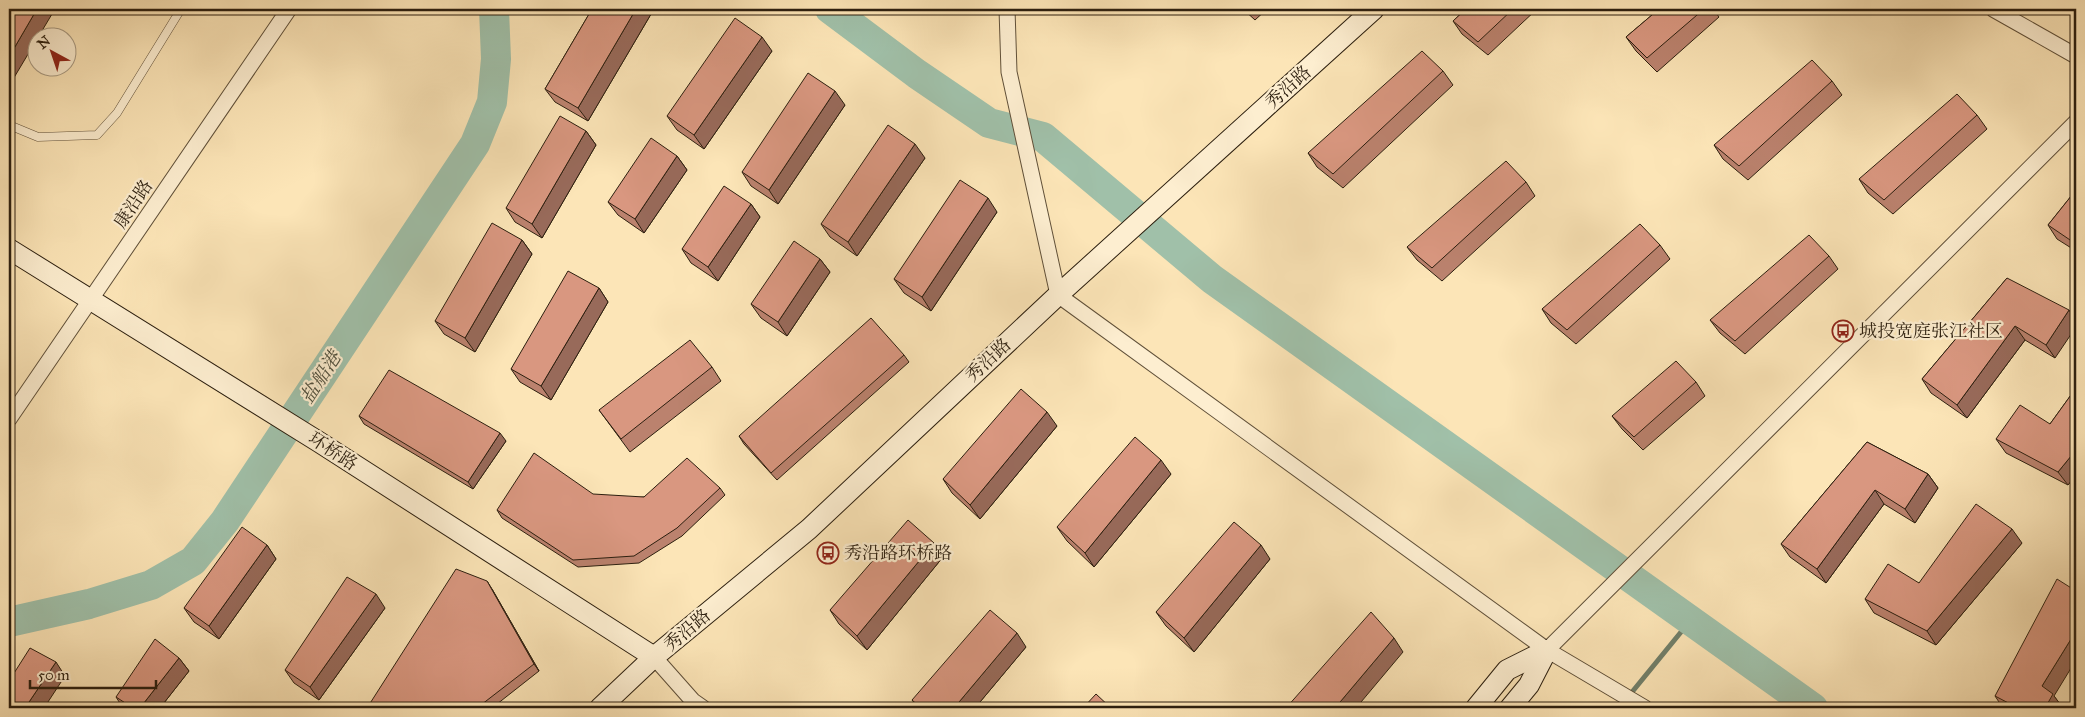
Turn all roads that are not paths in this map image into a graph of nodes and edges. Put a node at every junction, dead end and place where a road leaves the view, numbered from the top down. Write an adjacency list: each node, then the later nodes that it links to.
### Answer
1 (182, 9): 8 (lane)
2 (289, 9): 11 (street, 康沿路)
3 (1007, 9): 10 (street)
4 (1374, 9): 10 (main road, 秀沿路)
5 (1993, 9): 6 (street)
6 (2076, 56)
7 (2076, 122): 13 (street)
8 (9, 125)
9 (9, 249): 11 (main road, 环桥路)
10 (1058, 295): 13 (street); 14 (main road, 秀沿路)
11 (90, 300): 12 (street, 康沿路); 14 (main road, 环桥路)
12 (9, 419)
13 (1547, 650): 17 (main road); 18 (main road); 19 (street)
14 (654, 657): 15 (main road, 秀沿路); 16 (street)
15 (600, 708)
16 (703, 708)
17 (1476, 708)
18 (1510, 708)
19 (1645, 708)

